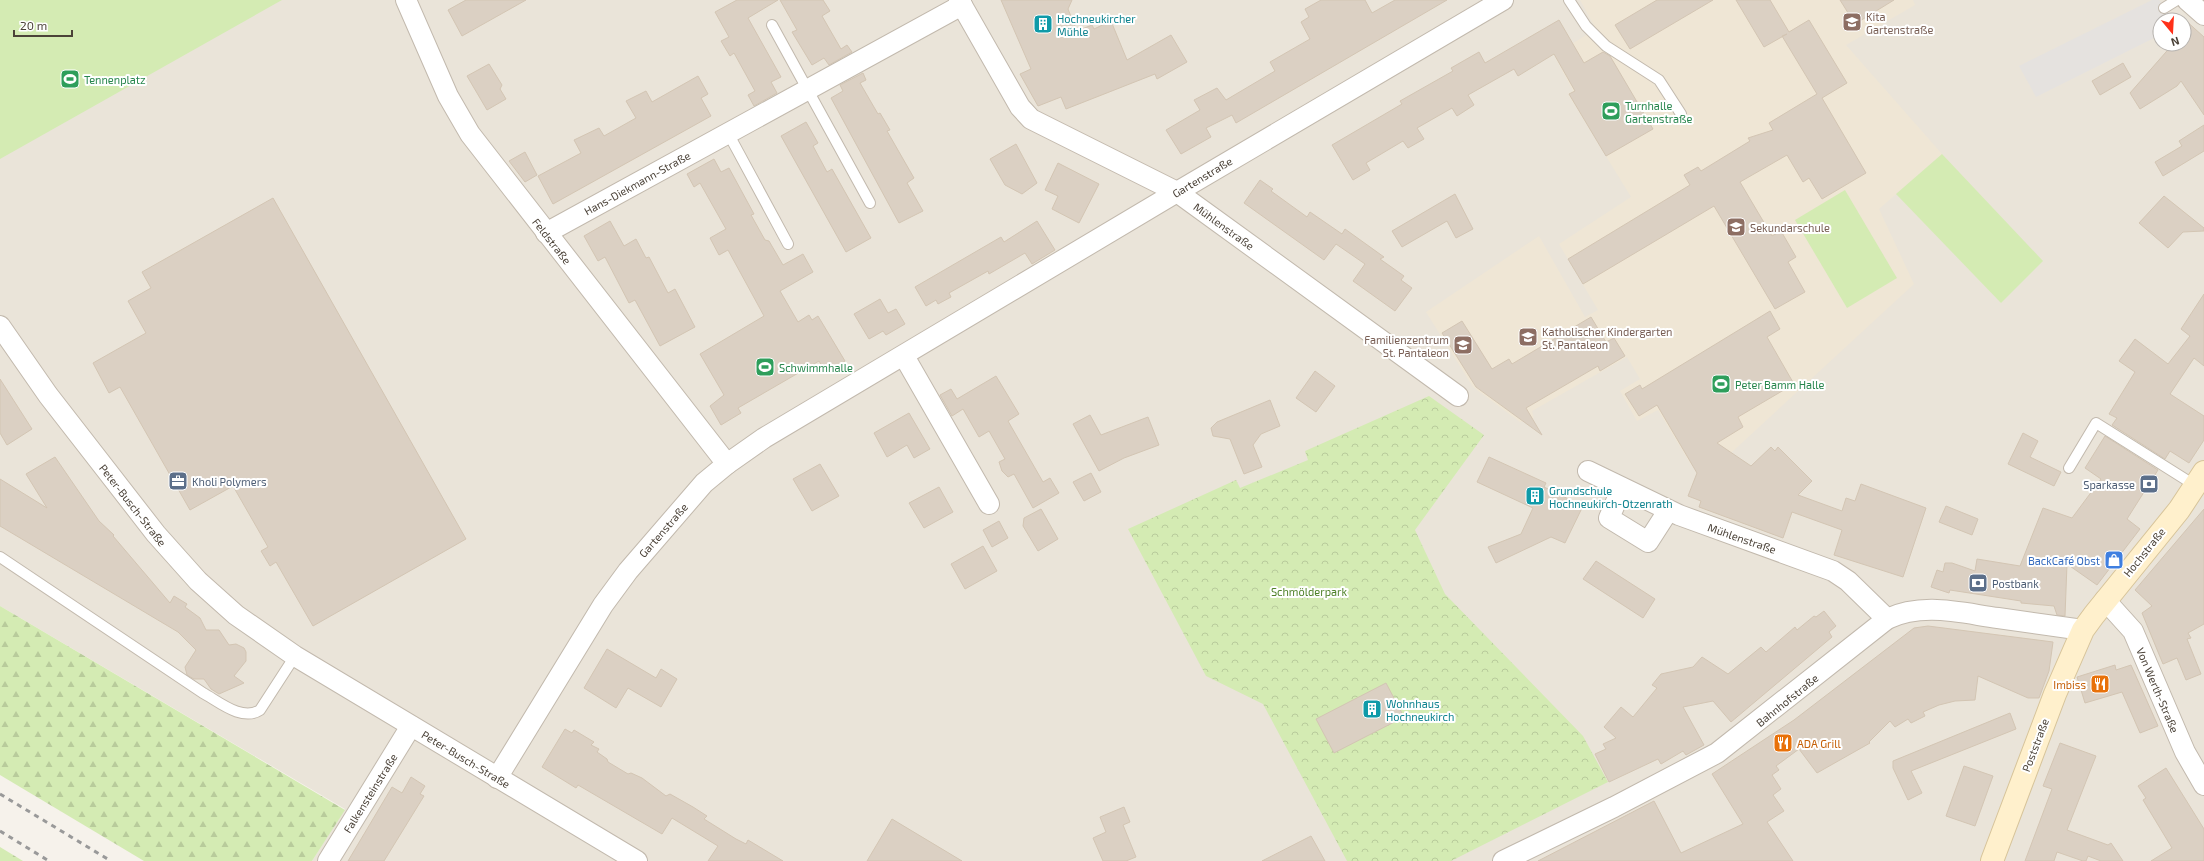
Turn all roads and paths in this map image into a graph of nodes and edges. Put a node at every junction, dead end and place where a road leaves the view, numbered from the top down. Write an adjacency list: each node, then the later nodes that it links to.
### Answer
1 (1503, 0): 13 (street, Gartenstraße)
2 (1568, 0): 11 (lane)
3 (2177, 0): 7 (lane)
4 (2187, 0): 8 (street)
5 (409, 1): 15 (street, Feldstraße)
6 (961, 3): 10 (street, Hans-Diekmann-Straße); 13 (street, Mühlenstraße)
7 (2164, 8)
8 (2204, 16)
9 (772, 25): 10 (lane)
10 (808, 89): 12 (street, Hans-Diekmann-Straße); 14 (lane)
11 (1681, 114)
12 (728, 133): 15 (street, Hans-Diekmann-Straße); 16 (lane)
13 (1177, 192): 18 (street, Gartenstraße); 19 (street, Mühlenstraße)
14 (870, 203)
15 (546, 233): 20 (street, Feldstraße)
16 (788, 244)
17 (0, 326): 31 (street, Peter-Busch-Straße)
18 (904, 356): 20 (street, Gartenstraße); 25 (street)
19 (1458, 396)
20 (727, 464): 34 (street, Gartenstraße)
21 (2069, 468): 23 (lane)
22 (1588, 471): 24 (street, Mühlenstraße)
23 (2200, 479): 28 (street, Hochstraße)
24 (1622, 488): 26 (street, Mühlenstraße); 26 (street)
25 (989, 504)
26 (1668, 511): 29 (street, Mühlenstraße)
27 (0, 557): 31 (lane)
28 (2105, 600): 30 (street, Hochstraße); 33 (street, Von Werth-Straße)
29 (1887, 619): 30 (street, Bahnhofstraße); 37 (street, Bahnhofstraße)
30 (2083, 630): 38 (street, Poststraße)
31 (295, 656): 32 (street, Peter-Busch-Straße)
32 (411, 726): 34 (street, Peter-Busch-Straße); 35 (street, Falkensteinstraße)
33 (2201, 773)
34 (497, 778): 36 (street, Peter-Busch-Straße)
35 (328, 861)
36 (637, 861)
37 (1503, 861)
38 (1992, 861)

